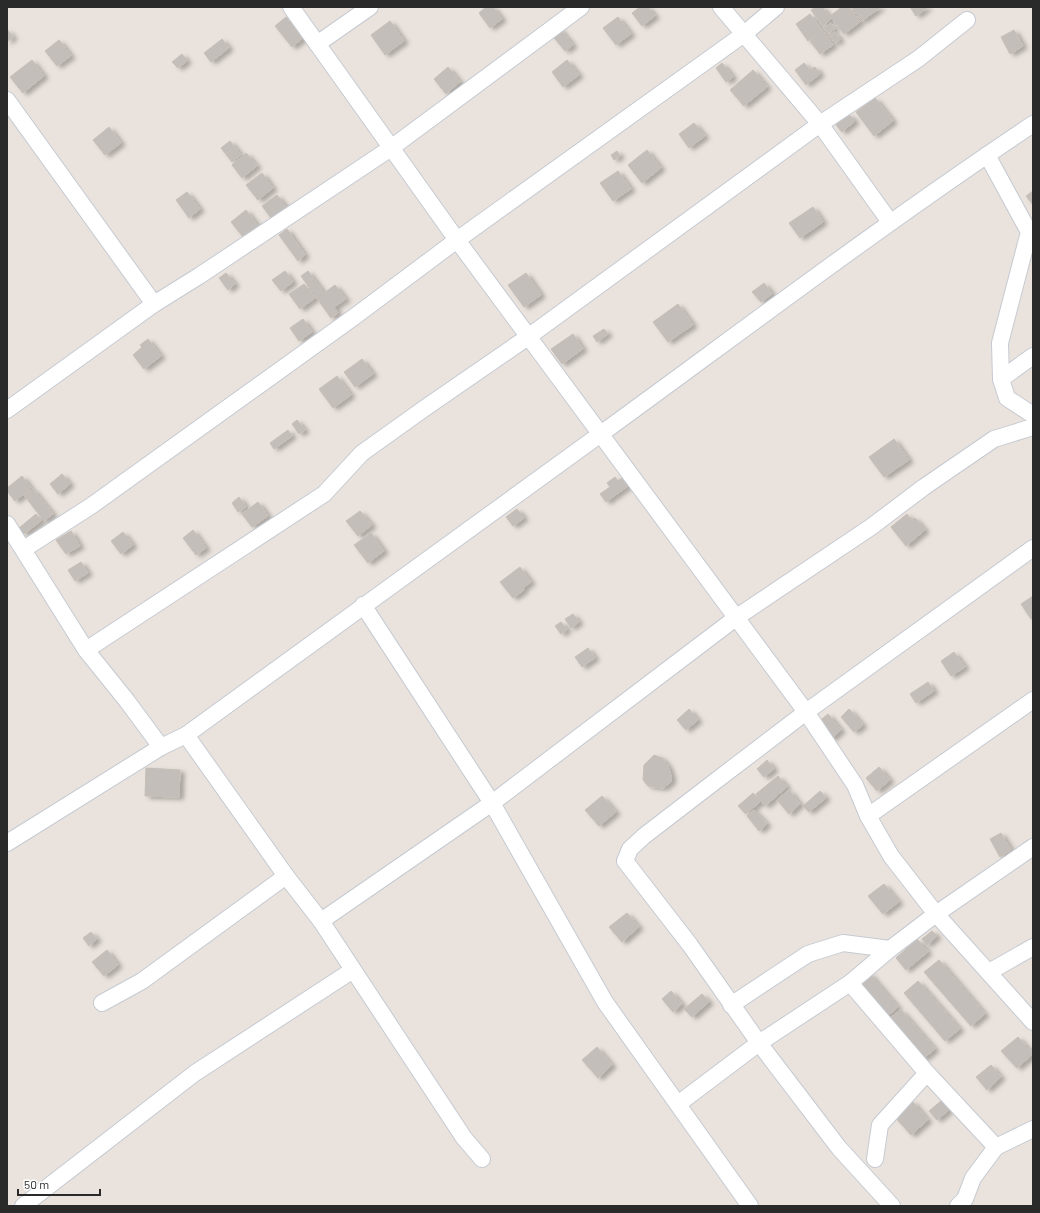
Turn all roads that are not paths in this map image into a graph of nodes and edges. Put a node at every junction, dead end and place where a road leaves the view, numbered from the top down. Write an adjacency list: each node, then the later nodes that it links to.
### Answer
1 (291, 7): 8 (street)
2 (370, 7): 8 (street)
3 (581, 7): 12 (street)
4 (721, 7): 7 (street)
5 (776, 7): 7 (street)
6 (967, 20): 10 (street)
7 (744, 34): 10 (street); 15 (street)
8 (317, 44): 12 (street)
9 (7, 100): 16 (street)
10 (820, 124): 14 (street); 17 (street)
11 (1033, 124): 13 (street)
12 (391, 148): 15 (street); 16 (street)
13 (987, 155): 14 (street); 19 (street)
14 (890, 222): 23 (street)
15 (457, 240): 17 (street); 26 (street)
16 (154, 304): 20 (street)
17 (528, 337): 23 (street); 29 (street)
18 (1033, 356): 19 (street)
19 (1001, 379): 21 (street)
20 (7, 410)
21 (1033, 415)
22 (1033, 427): 28 (street)
23 (600, 434): 27 (street); 28 (street)
24 (7, 524): 26 (street)
25 (1033, 548): 31 (street)
26 (24, 549): 29 (street)
27 (363, 605): 32 (street); 34 (street)
28 (737, 617): 31 (street); 34 (street)
29 (86, 650): 33 (street)
30 (1033, 700): 35 (street)
31 (806, 712): 35 (street); 47 (street)
32 (186, 735): 33 (street); 38 (street)
33 (161, 747): 36 (street)
34 (492, 803): 40 (street); 51 (street)
35 (868, 816): 39 (street)
36 (7, 844)
37 (1033, 847): 39 (street)
38 (286, 876): 40 (street); 46 (street)
39 (936, 914): 42 (street); 44 (street)
40 (321, 921): 43 (street)
41 (1033, 948): 44 (street)
42 (890, 949): 45 (street); 47 (street)
43 (353, 970): 54 (street); 56 (street)
44 (989, 972): 48 (street)
45 (850, 983): 49 (street); 50 (street)
46 (102, 1003)
47 (731, 1005): 49 (street)
48 (1033, 1022)
49 (759, 1042): 51 (street); 58 (street)
50 (927, 1073): 53 (street); 55 (street)
51 (678, 1104): 57 (street)
52 (1033, 1129): 53 (street)
53 (996, 1148): 59 (street)
54 (482, 1159)
55 (875, 1159)
56 (23, 1206)
57 (750, 1206)
58 (892, 1206)
59 (958, 1206)

